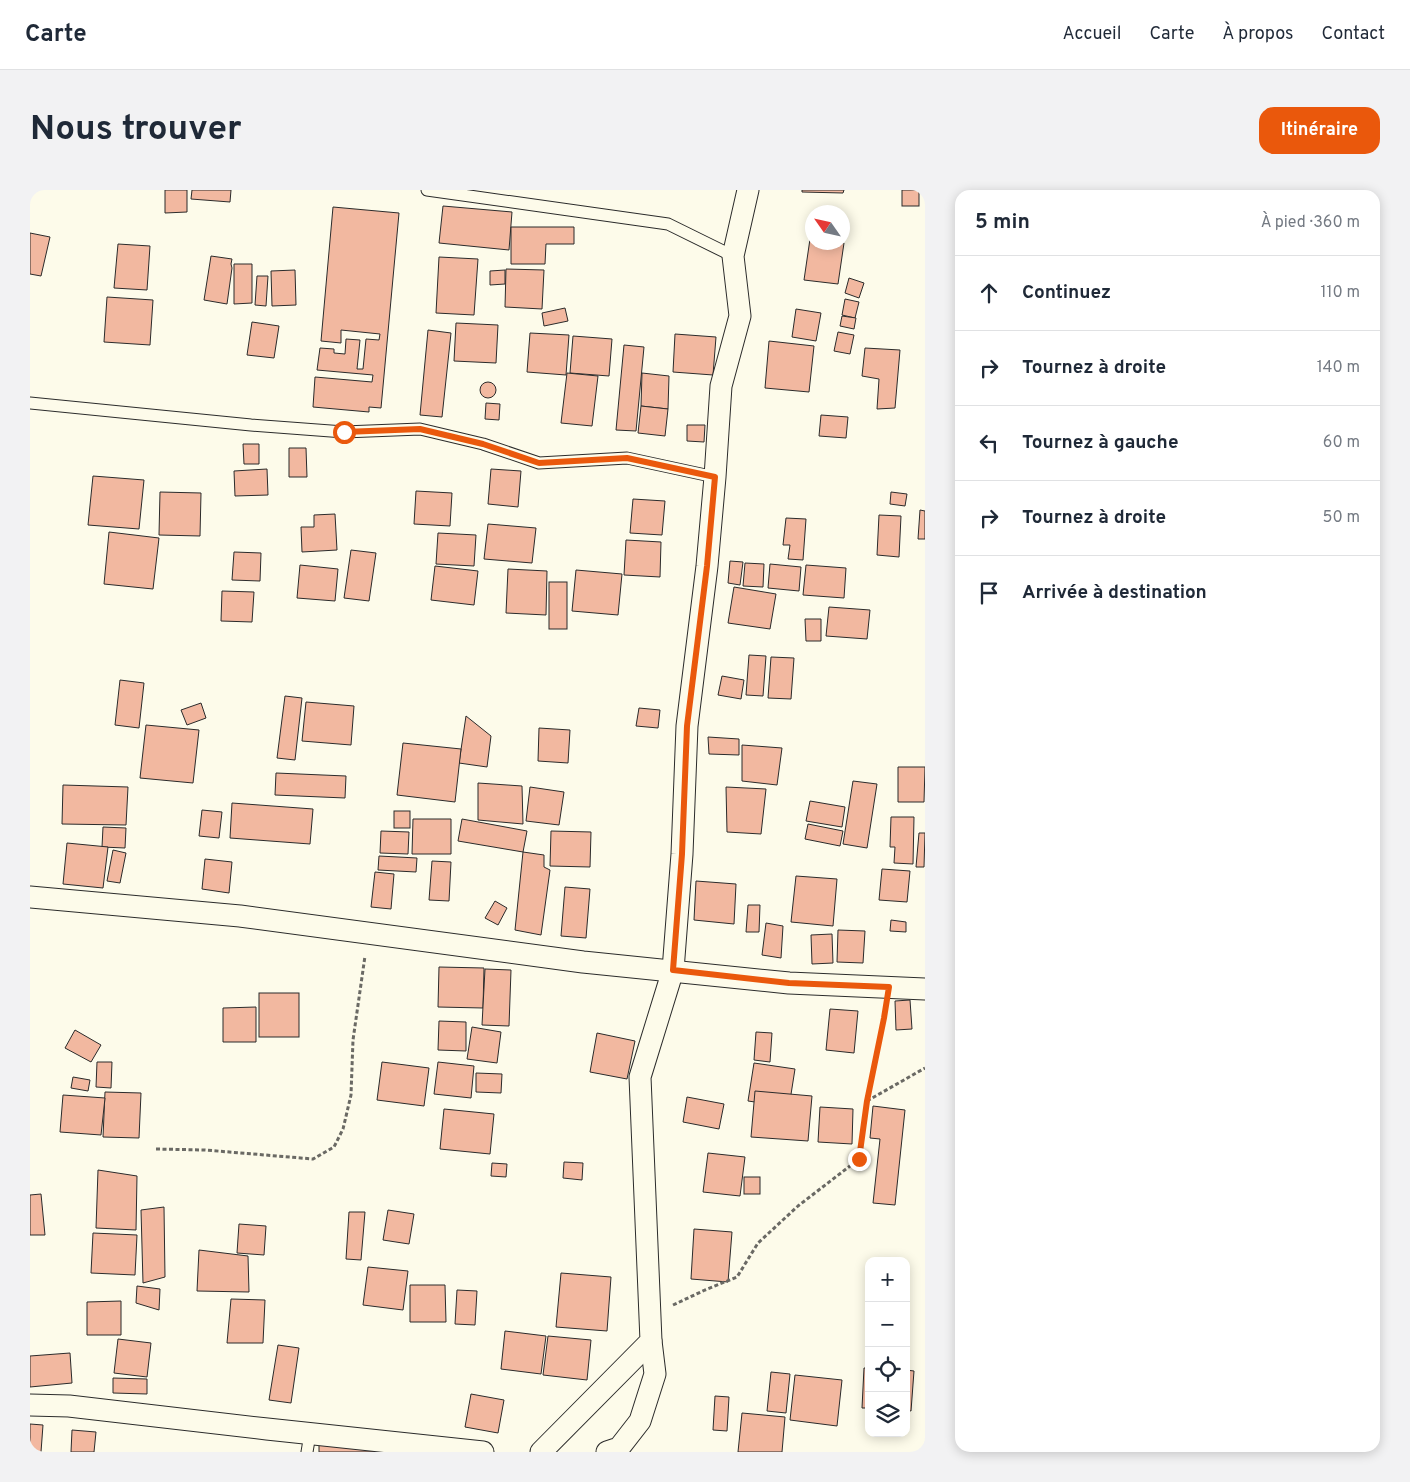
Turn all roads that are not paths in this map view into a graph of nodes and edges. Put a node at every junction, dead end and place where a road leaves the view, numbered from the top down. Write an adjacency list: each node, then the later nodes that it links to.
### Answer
1 (427, 190): 3 (lane)
2 (748, 190): 4 (street)
3 (441, 191): 4 (lane)
4 (733, 256): 6 (street)
5 (30, 403): 6 (lane)
6 (715, 477): 8 (street)
7 (30, 898): 8 (street)
8 (673, 970): 9 (street); 10 (street)
9 (925, 989)
10 (651, 1341): 14 (street); 15 (street)
11 (30, 1405): 12 (street)
12 (309, 1443): 13 (street)
13 (483, 1452)
14 (541, 1452)
15 (607, 1452)

